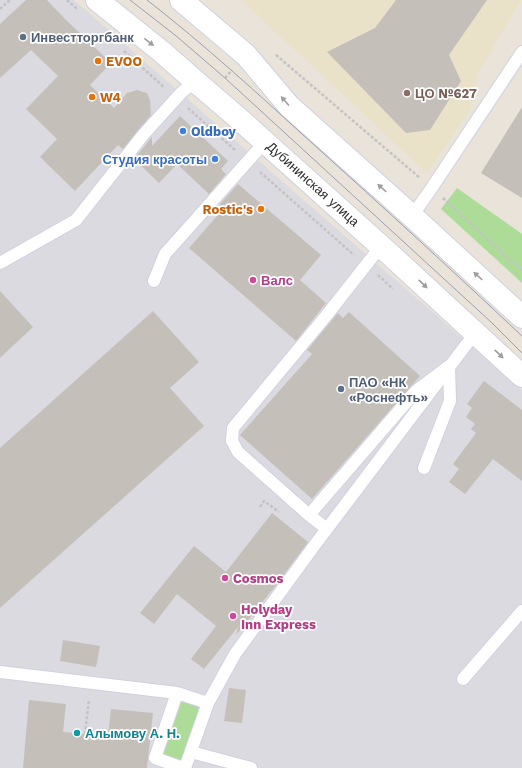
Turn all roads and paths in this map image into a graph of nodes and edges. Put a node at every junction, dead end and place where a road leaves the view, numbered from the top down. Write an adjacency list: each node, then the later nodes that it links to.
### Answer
1 (10, 0): 5 (path)
2 (67, 0): 4 (path)
3 (181, 0): 9 (main road)
4 (88, 5): 10 (main road, Дубининская улица, one-way to 10)
5 (0, 9)
6 (119, 46): 11 (path)
7 (270, 51): 15 (path)
8 (522, 52): 15 (lane)
9 (246, 55): 10 (path); 16 (main road, one-way to 9)
10 (203, 88): 11 (lane); 12 (path); 13 (main road, Дубининская улица)
11 (176, 98): 12 (path); 18 (lane)
12 (194, 113): 14 (path)
13 (265, 142): 14 (lane); 17 (main road, Дубининская улица)
14 (248, 161): 19 (path); 21 (lane)
15 (431, 189): 16 (lane); 20 (path)
16 (412, 216): 23 (main road, one-way to 16)
17 (381, 246): 19 (lane); 24 (main road, Дубининская улица, one-way to 24)
18 (0, 263)
19 (366, 265): 22 (path); 28 (lane)
20 (522, 271)
21 (154, 281)
22 (396, 292)
23 (522, 317)
24 (475, 333): 25 (lane); 26 (main road, Дубининская улица, one-way to 26)
25 (449, 366): 27 (lane); 28 (lane); 29 (lane)
26 (522, 376)
27 (424, 468)
28 (309, 515): 29 (lane)
29 (327, 529): 34 (lane)
30 (522, 612): 32 (lane)
31 (0, 672): 33 (lane)
32 (463, 679)
33 (178, 693): 34 (lane); 38 (lane)
34 (208, 703): 37 (lane)
35 (87, 714): 36 (path)
36 (85, 734)
37 (191, 752): 39 (lane); 40 (lane)
38 (154, 763): 39 (lane)
39 (184, 768)
40 (251, 768)

